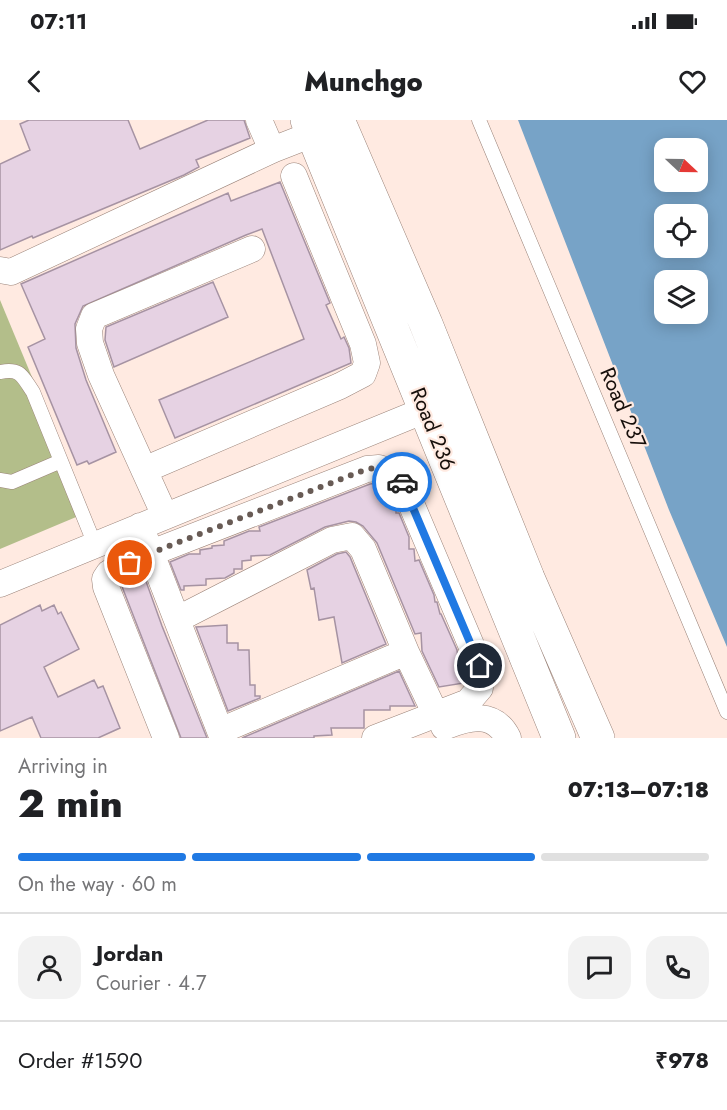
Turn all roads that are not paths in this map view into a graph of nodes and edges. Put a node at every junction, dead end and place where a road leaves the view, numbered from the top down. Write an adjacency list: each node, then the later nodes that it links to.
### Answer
1 (259, 120): 4 (street)
2 (479, 120): 21 (lane, Road 237)
3 (319, 125): 4 (street); 9 (street); 10 (street, Road 236)
4 (272, 150): 7 (street)
5 (294, 176): 12 (street)
6 (252, 249): 12 (street)
7 (0, 270)
8 (0, 372): 11 (lane)
9 (457, 401): 10 (street); 29 (street)
10 (425, 410): 14 (street); 28 (street, Road 236)
11 (61, 461): 13 (lane); 16 (lane)
12 (144, 470): 14 (street)
13 (0, 480)
14 (165, 516): 15 (street)
15 (140, 526): 16 (street); 17 (street)
16 (95, 545): 18 (street)
17 (151, 553): 19 (street); 22 (street); 24 (street)
18 (0, 584)
19 (178, 619): 20 (street); 23 (street)
20 (406, 652): 22 (street); 23 (street)
21 (727, 712)
22 (435, 715): 25 (street)
23 (218, 734)
24 (166, 738)
25 (375, 738)
26 (418, 738): 27 (street)
27 (508, 738)
28 (559, 738)
29 (598, 738)

